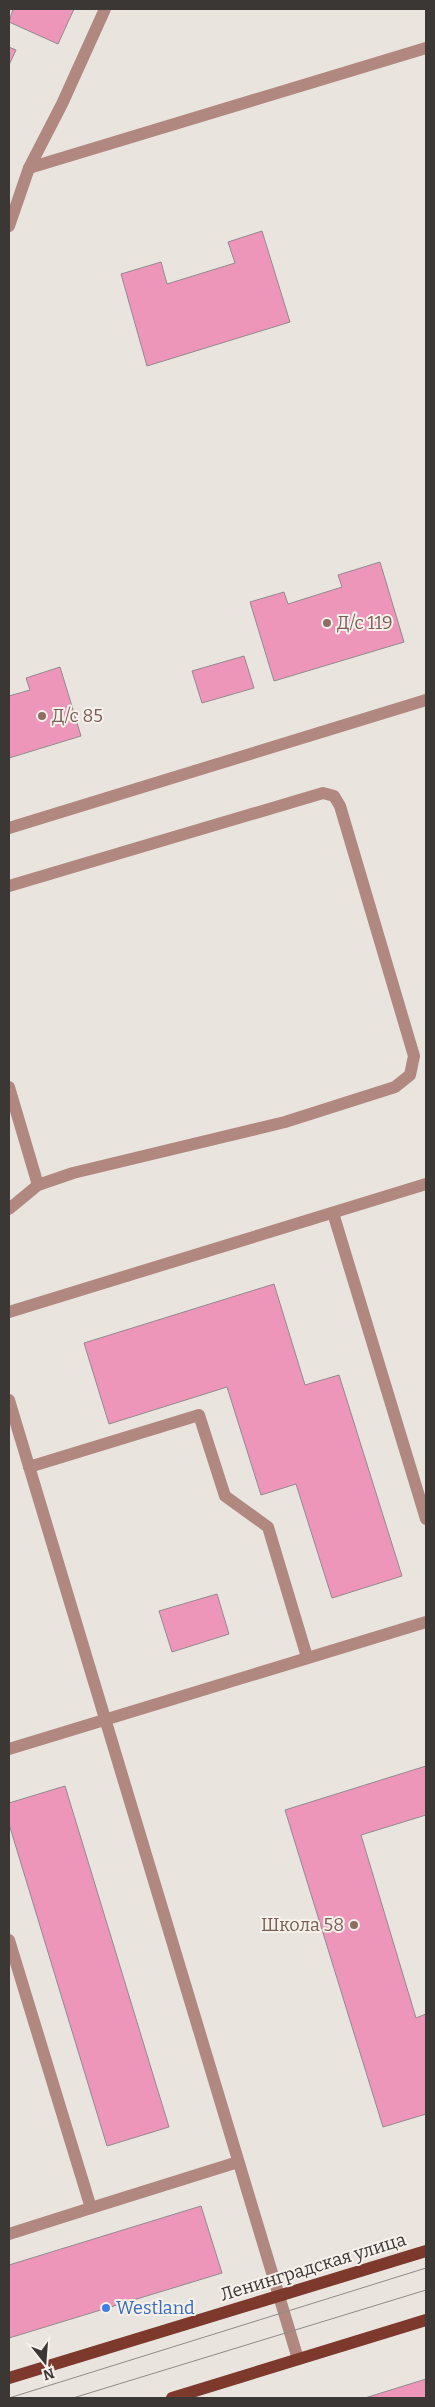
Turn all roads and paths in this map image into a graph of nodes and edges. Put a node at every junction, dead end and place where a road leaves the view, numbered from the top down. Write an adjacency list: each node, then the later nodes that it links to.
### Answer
1 (105, 9): 3 (lane)
2 (426, 48): 3 (lane)
3 (29, 168): 4 (lane)
4 (9, 226)
5 (426, 700): 6 (lane)
6 (9, 828)
7 (9, 886): 10 (lane)
8 (9, 1087): 10 (lane)
9 (426, 1184): 12 (lane)
10 (38, 1185): 11 (lane)
11 (9, 1209)
12 (332, 1213): 13 (lane); 16 (lane)
13 (9, 1312)
14 (9, 1400): 15 (lane)
15 (29, 1467): 18 (lane); 19 (lane)
16 (426, 1520)
17 (426, 1622): 18 (lane)
18 (307, 1658): 19 (lane)
19 (105, 1719): 20 (lane); 22 (lane)
20 (9, 1749)
21 (9, 1940): 23 (lane)
22 (238, 2162): 23 (lane); 26 (lane)
23 (91, 2208): 24 (lane)
24 (9, 2234)
25 (426, 2251): 26 (main road, Ленинградская улица)
26 (278, 2296): 28 (lane); 29 (main road, Ленинградская улица)
27 (426, 2320): 28 (main road)
28 (298, 2359): 30 (main road)
29 (9, 2378)
30 (172, 2398)

